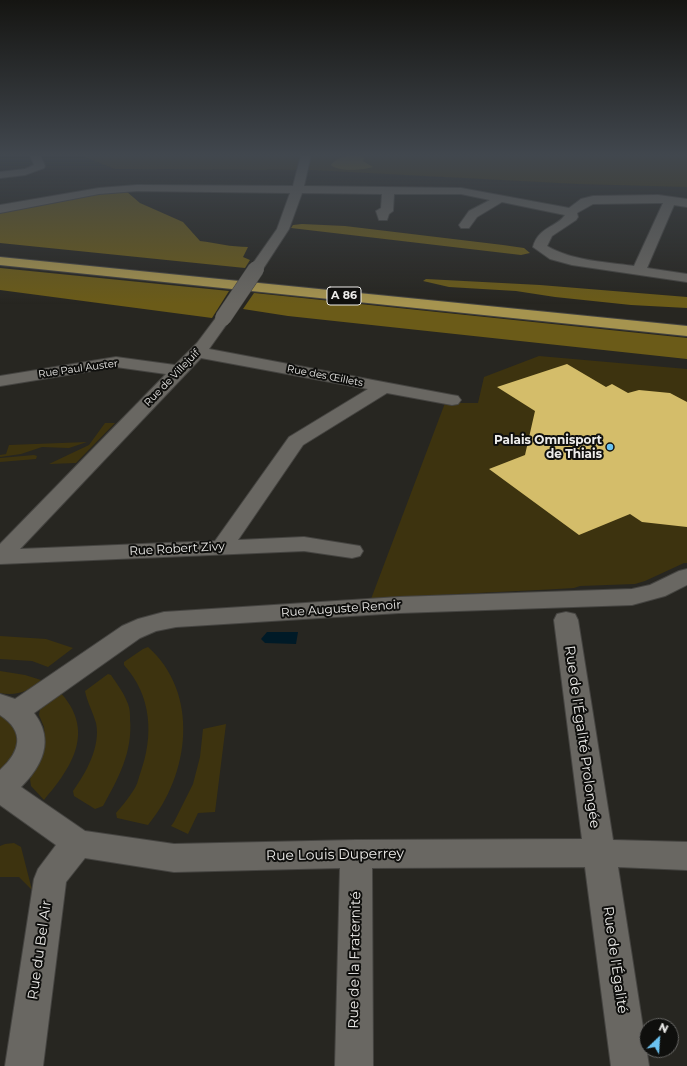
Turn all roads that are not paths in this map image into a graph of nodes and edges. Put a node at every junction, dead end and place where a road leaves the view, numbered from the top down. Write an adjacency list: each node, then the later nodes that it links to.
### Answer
1 (19, 205): 8 (street)
2 (292, 205): 18 (street, Rue de Villejuif, bridge)
3 (387, 205): 10 (street)
4 (490, 205): 11 (street)
5 (531, 205): 9 (street)
6 (582, 205): 9 (street)
7 (668, 205): 14 (street)
8 (0, 208)
9 (571, 212): 14 (street)
10 (383, 217)
11 (465, 225)
12 (0, 250): 16 (highway, A 86)
13 (0, 261): 17 (highway, A 86)
14 (640, 271): 15 (street)
15 (687, 278)
16 (687, 319)
17 (687, 331)
18 (198, 352): 19 (street, Rue de Villejuif); 21 (street, Rue des Œillets)
19 (180, 371): 20 (street, Rue Paul Auster); 25 (street, Rue de Villejuif)
20 (0, 382)
21 (384, 387): 22 (street, Rue des Œillets); 23 (street)
22 (452, 400)
23 (222, 547): 24 (street, Rue Robert Zivy); 25 (street, Rue Robert Zivy)
24 (352, 551)
25 (0, 557)
26 (687, 576): 28 (street, Rue Auguste Renoir)
27 (566, 620): 32 (street, Rue de l'Égalité Prolongée)
28 (8, 708): 29 (street)
29 (0, 788): 30 (street, Rue Louis Duperrey)
30 (78, 843): 31 (street, Rue Louis Duperrey); 34 (street, Rue du Bel Air)
31 (356, 854): 32 (street, Rue Louis Duperrey); 35 (street, Rue de la Fraternité)
32 (599, 854): 33 (street, Rue Louis Duperrey); 36 (street, Rue de l'Égalité)
33 (687, 856)
34 (24, 1066)
35 (354, 1066)
36 (630, 1066)

